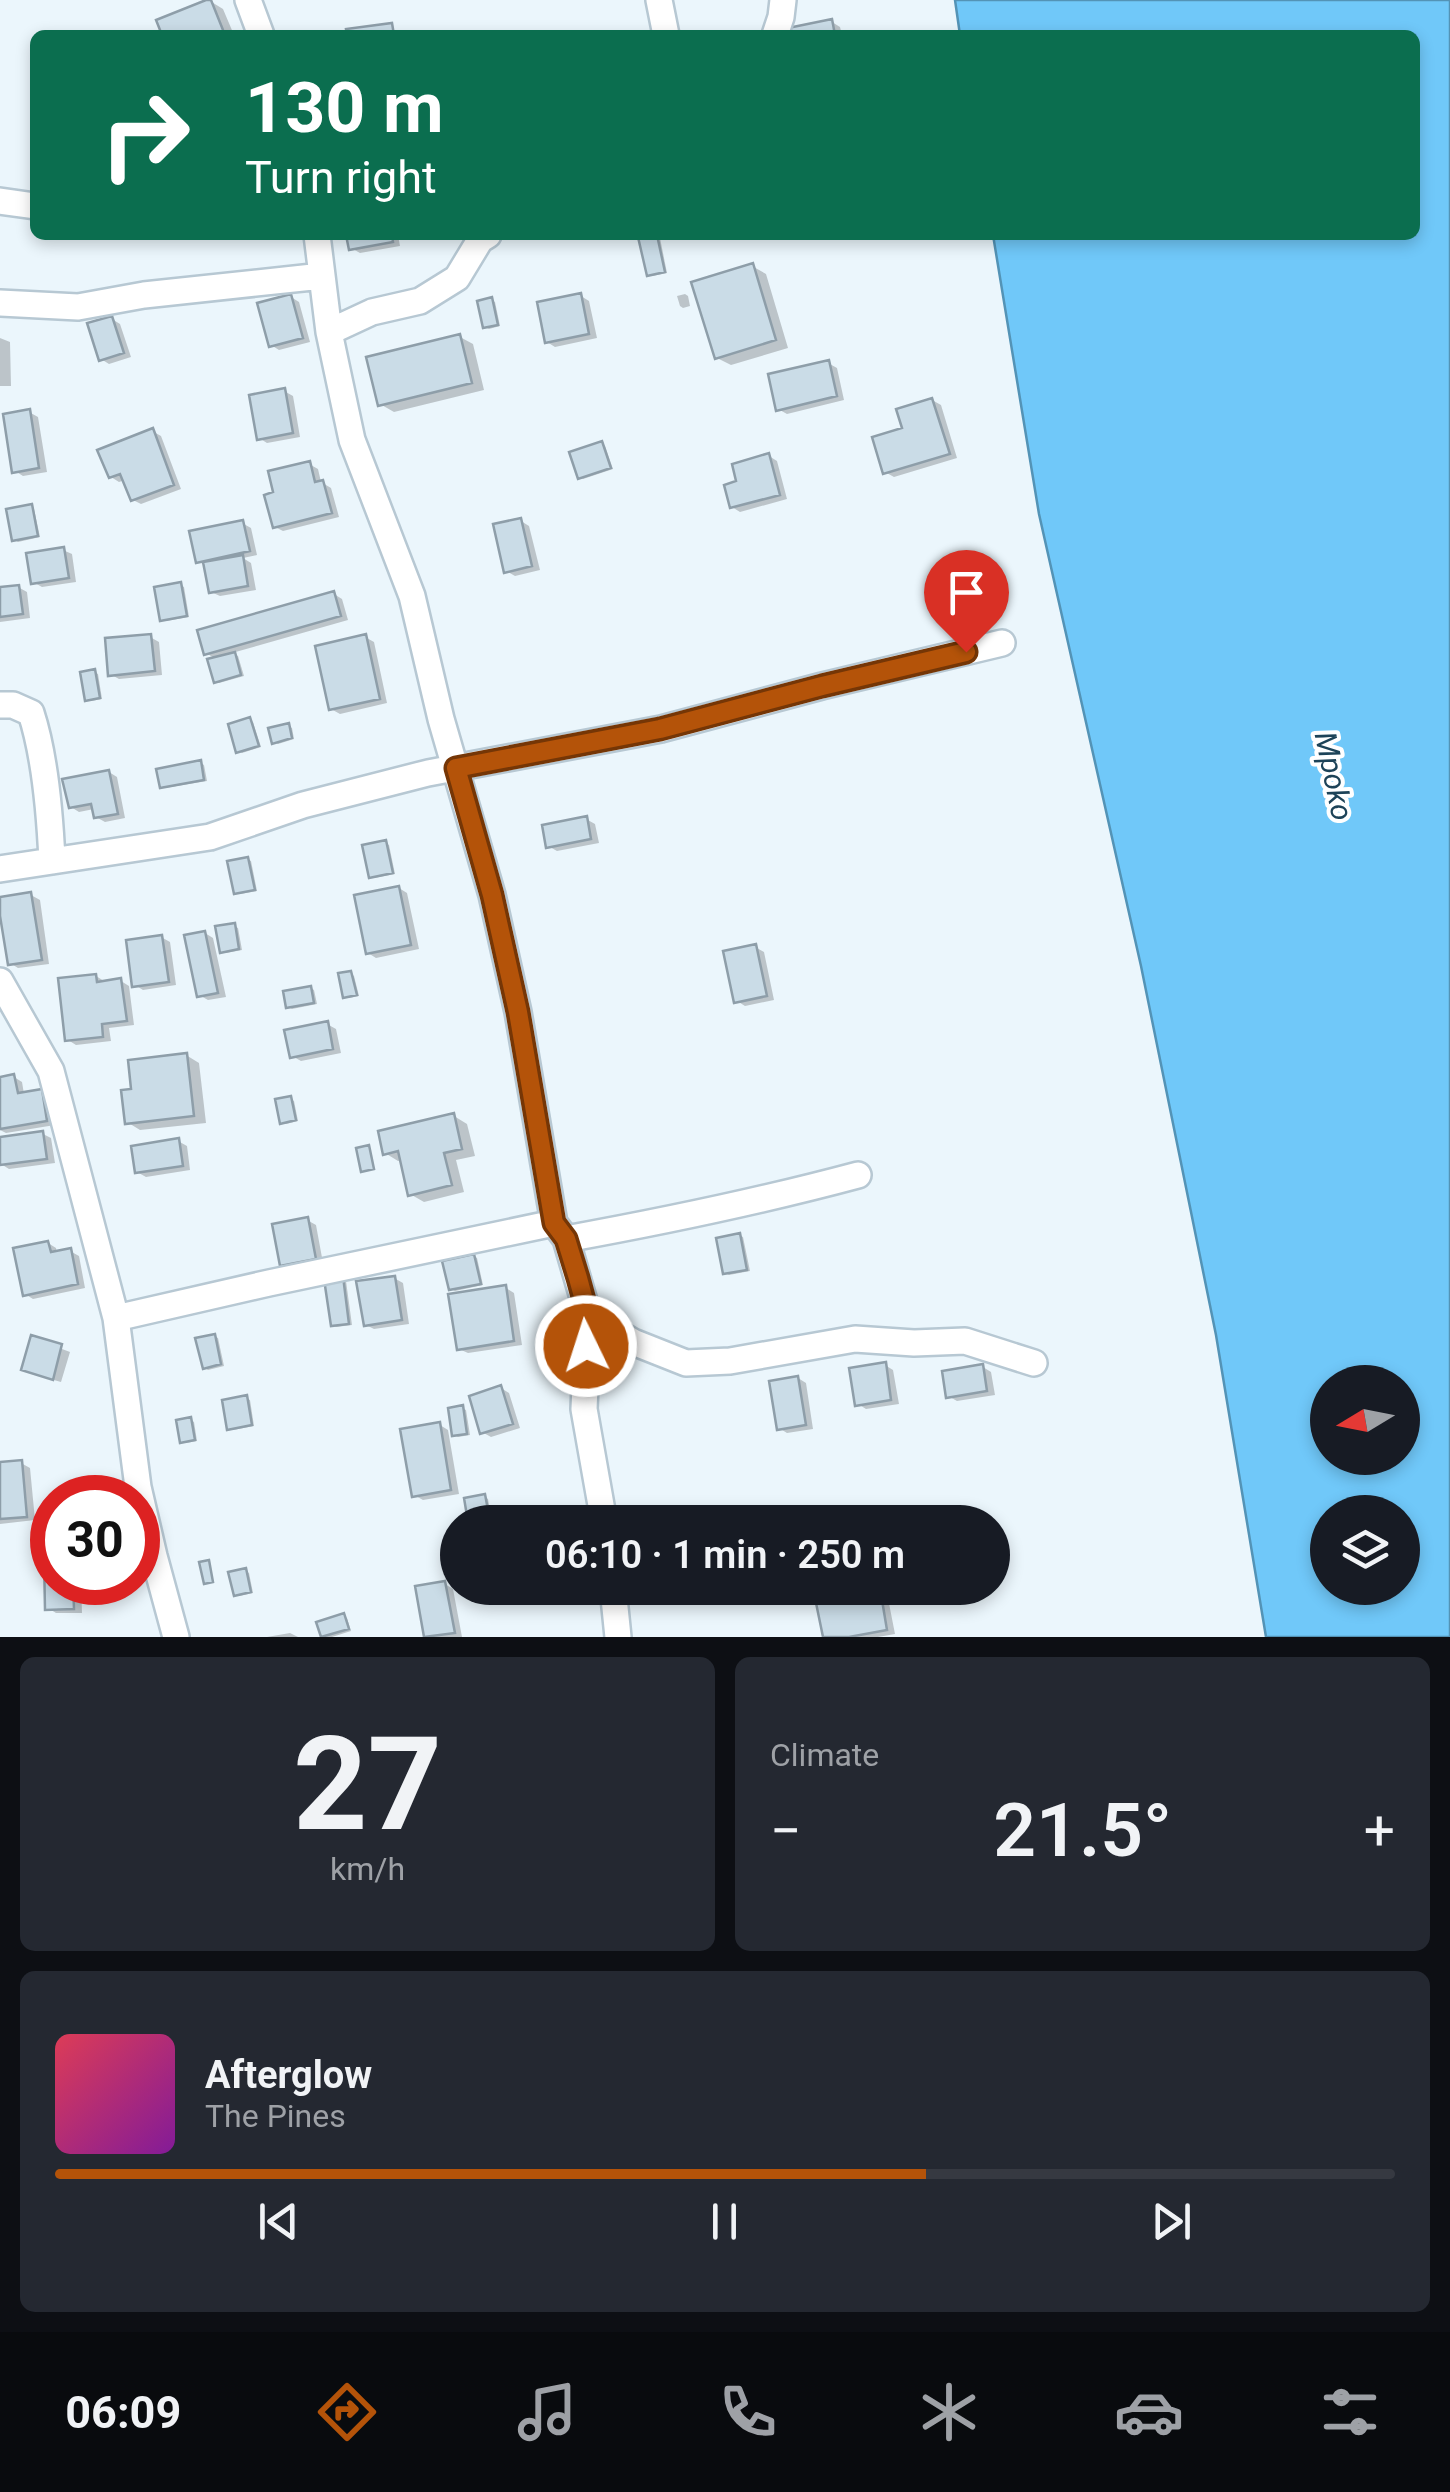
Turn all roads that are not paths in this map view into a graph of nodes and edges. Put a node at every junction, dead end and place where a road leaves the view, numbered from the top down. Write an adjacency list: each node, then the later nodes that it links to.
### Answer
1 (248, 0): 4 (street)
2 (659, 0): 5 (street)
3 (783, 0): 6 (street)
4 (258, 30)
5 (665, 30)
6 (777, 30)
7 (0, 201): 8 (street)
8 (30, 205)
9 (317, 240): 11 (street)
10 (480, 240): 13 (street)
11 (322, 276): 12 (street); 13 (street)
12 (0, 303)
13 (329, 332): 16 (street)
14 (1002, 643): 16 (street)
15 (0, 705): 17 (street)
16 (456, 768): 17 (street); 21 (street)
17 (52, 861): 18 (street)
18 (0, 870)
19 (0, 981): 23 (street)
20 (858, 1175): 21 (street)
21 (560, 1231): 22 (street); 23 (street)
22 (588, 1315): 24 (street); 25 (street)
23 (116, 1318): 27 (street)
24 (1034, 1363)
25 (601, 1505)
26 (615, 1605): 28 (street)
27 (176, 1637)
28 (618, 1637)

